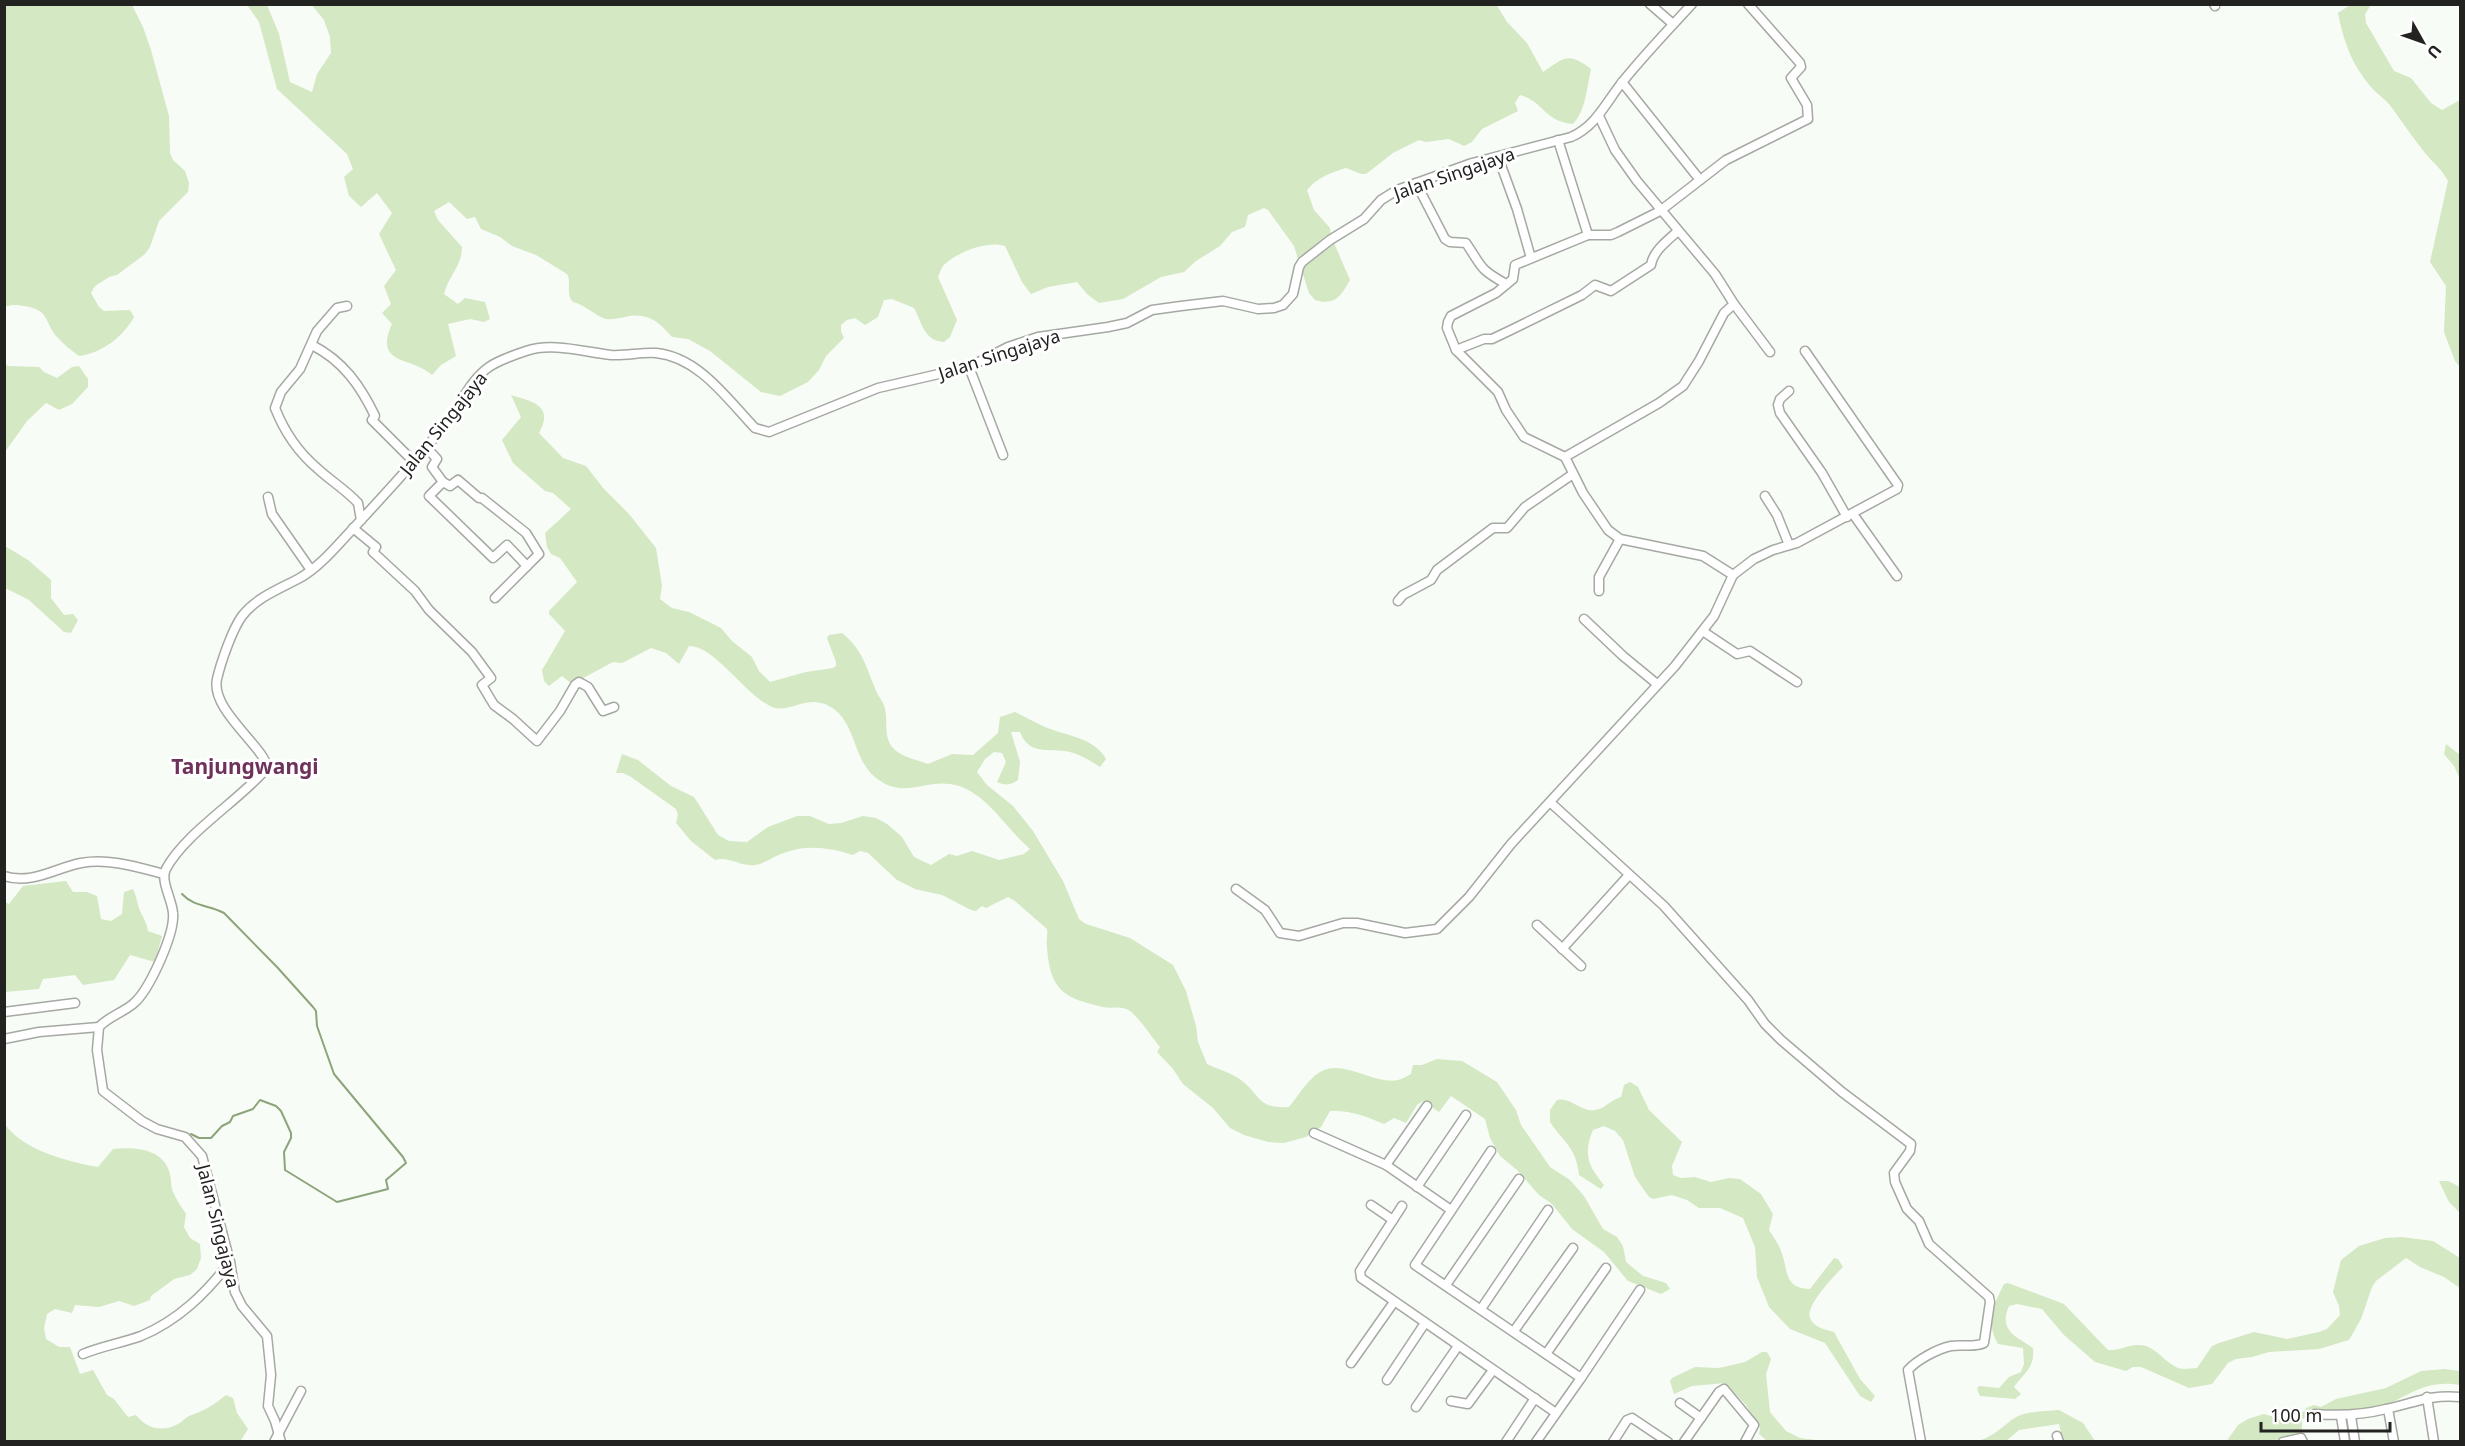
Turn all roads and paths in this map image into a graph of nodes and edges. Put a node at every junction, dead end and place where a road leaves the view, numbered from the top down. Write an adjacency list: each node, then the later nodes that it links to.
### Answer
1 (1650, 4): 4 (street)
2 (1692, 4): 4 (street, Jalan Singajaya)
3 (1748, 4): 9 (street)
4 (1673, 24): 5 (street, Jalan Singajaya)
5 (1622, 82): 6 (street, Jalan Singajaya); 9 (street)
6 (1599, 116): 7 (street, Jalan Singajaya); 11 (street)
7 (1558, 140): 8 (street, Jalan Singajaya); 13 (street)
8 (1498, 157): 10 (street, Jalan Singajaya); 14 (street)
9 (1700, 180): 11 (street)
10 (1416, 183): 15 (street); 22 (street, Jalan Singajaya)
11 (1660, 211): 12 (street); 13 (street)
12 (1678, 231): 16 (street); 19 (street)
13 (1588, 235): 14 (street)
14 (1531, 258): 15 (street)
15 (1506, 284): 19 (street)
16 (1734, 304): 21 (street); 26 (street)
17 (347, 306): 18 (street)
18 (312, 345): 27 (street); 33 (street)
19 (1456, 350): 26 (street)
20 (1805, 351): 32 (street)
21 (1770, 352)
22 (969, 367): 24 (street, Jalan Singajaya); 25 (street)
23 (1789, 392): 32 (street)
24 (426, 447): 27 (street, Jalan Singajaya); 29 (street)
25 (1003, 455)
26 (1565, 458): 28 (street)
27 (413, 461): 33 (street, Jalan Singajaya)
28 (1573, 474): 35 (street); 43 (street)
29 (442, 482): 37 (street); 37 (street)
30 (1765, 496): 36 (street)
31 (268, 497): 38 (street)
32 (1850, 515): 36 (street); 40 (street)
33 (360, 520): 34 (street, Jalan Singajaya)
34 (353, 528): 38 (street, Jalan Singajaya); 48 (street)
35 (1620, 539): 39 (street); 41 (street)
36 (1790, 545): 39 (street)
37 (527, 566): 42 (street)
38 (311, 570): 50 (street, Jalan Singajaya)
39 (1733, 575): 45 (street)
40 (1898, 576)
41 (1599, 591)
42 (495, 598)
43 (1398, 601)
44 (1584, 619): 47 (street)
45 (1704, 632): 46 (street); 47 (street)
46 (1797, 682)
47 (1657, 684): 49 (street)
48 (614, 706)
49 (1551, 803): 51 (street); 53 (street)
50 (164, 874): 52 (street); 59 (street)
51 (1629, 875): 55 (street); 110 (street)
52 (4, 876)
53 (1236, 889)
54 (1537, 925): 55 (street)
55 (1562, 949): 56 (street)
56 (1581, 966)
57 (75, 1003): 58 (street)
58 (4, 1012)
59 (99, 1027): 60 (street); 74 (street, Jalan Singajaya)
60 (4, 1039)
61 (1427, 1106): 65 (street)
62 (1466, 1115): 67 (street)
63 (1314, 1133): 65 (street)
64 (1491, 1151): 70 (street)
65 (1386, 1165): 67 (street)
66 (1519, 1179): 76 (street)
67 (1418, 1187): 70 (street)
68 (1371, 1205): 72 (street)
69 (1402, 1206): 72 (street)
70 (1451, 1210): 76 (street)
71 (1548, 1210): 79 (street)
72 (1393, 1220): 78 (street)
73 (1573, 1248): 81 (street)
74 (230, 1262): 83 (street); 102 (street, Jalan Singajaya)
75 (1606, 1268): 84 (street)
76 (1446, 1286): 79 (street)
77 (1640, 1290): 87 (street)
78 (1394, 1302): 80 (street); 85 (street)
79 (1481, 1309): 81 (street)
80 (1425, 1323): 82 (street); 88 (street)
81 (1514, 1331): 84 (street)
82 (1458, 1346): 86 (street); 95 (street)
83 (83, 1354)
84 (1546, 1354): 87 (street)
85 (1351, 1363)
86 (1492, 1370): 92 (street); 93 (street)
87 (1581, 1378): 97 (street)
88 (1387, 1380)
89 (301, 1391): 102 (street)
90 (2427, 1397): 91 (street); 96 (street); 116 (street)
91 (2460, 1397)
92 (1535, 1398): 97 (street); 104 (street)
93 (1450, 1401)
94 (1680, 1403): 101 (street)
95 (1416, 1407)
96 (2388, 1409): 100 (street); 115 (street)
97 (1556, 1413): 105 (street)
98 (2315, 1414): 99 (street)
99 (2341, 1416): 100 (street); 113 (street)
100 (2351, 1416): 114 (street)
101 (1701, 1418): 108 (street); 109 (street)
102 (280, 1437): 103 (street)
103 (274, 1442)
104 (1506, 1442)
105 (1536, 1442)
106 (1614, 1442): 107 (street)
107 (1668, 1442)
108 (1684, 1442)
109 (1745, 1442)
110 (1921, 1442)
111 (2283, 1442): 112 (street)
112 (2303, 1442)
113 (2345, 1442)
114 (2355, 1442)
115 (2394, 1442)
116 (2434, 1442)

